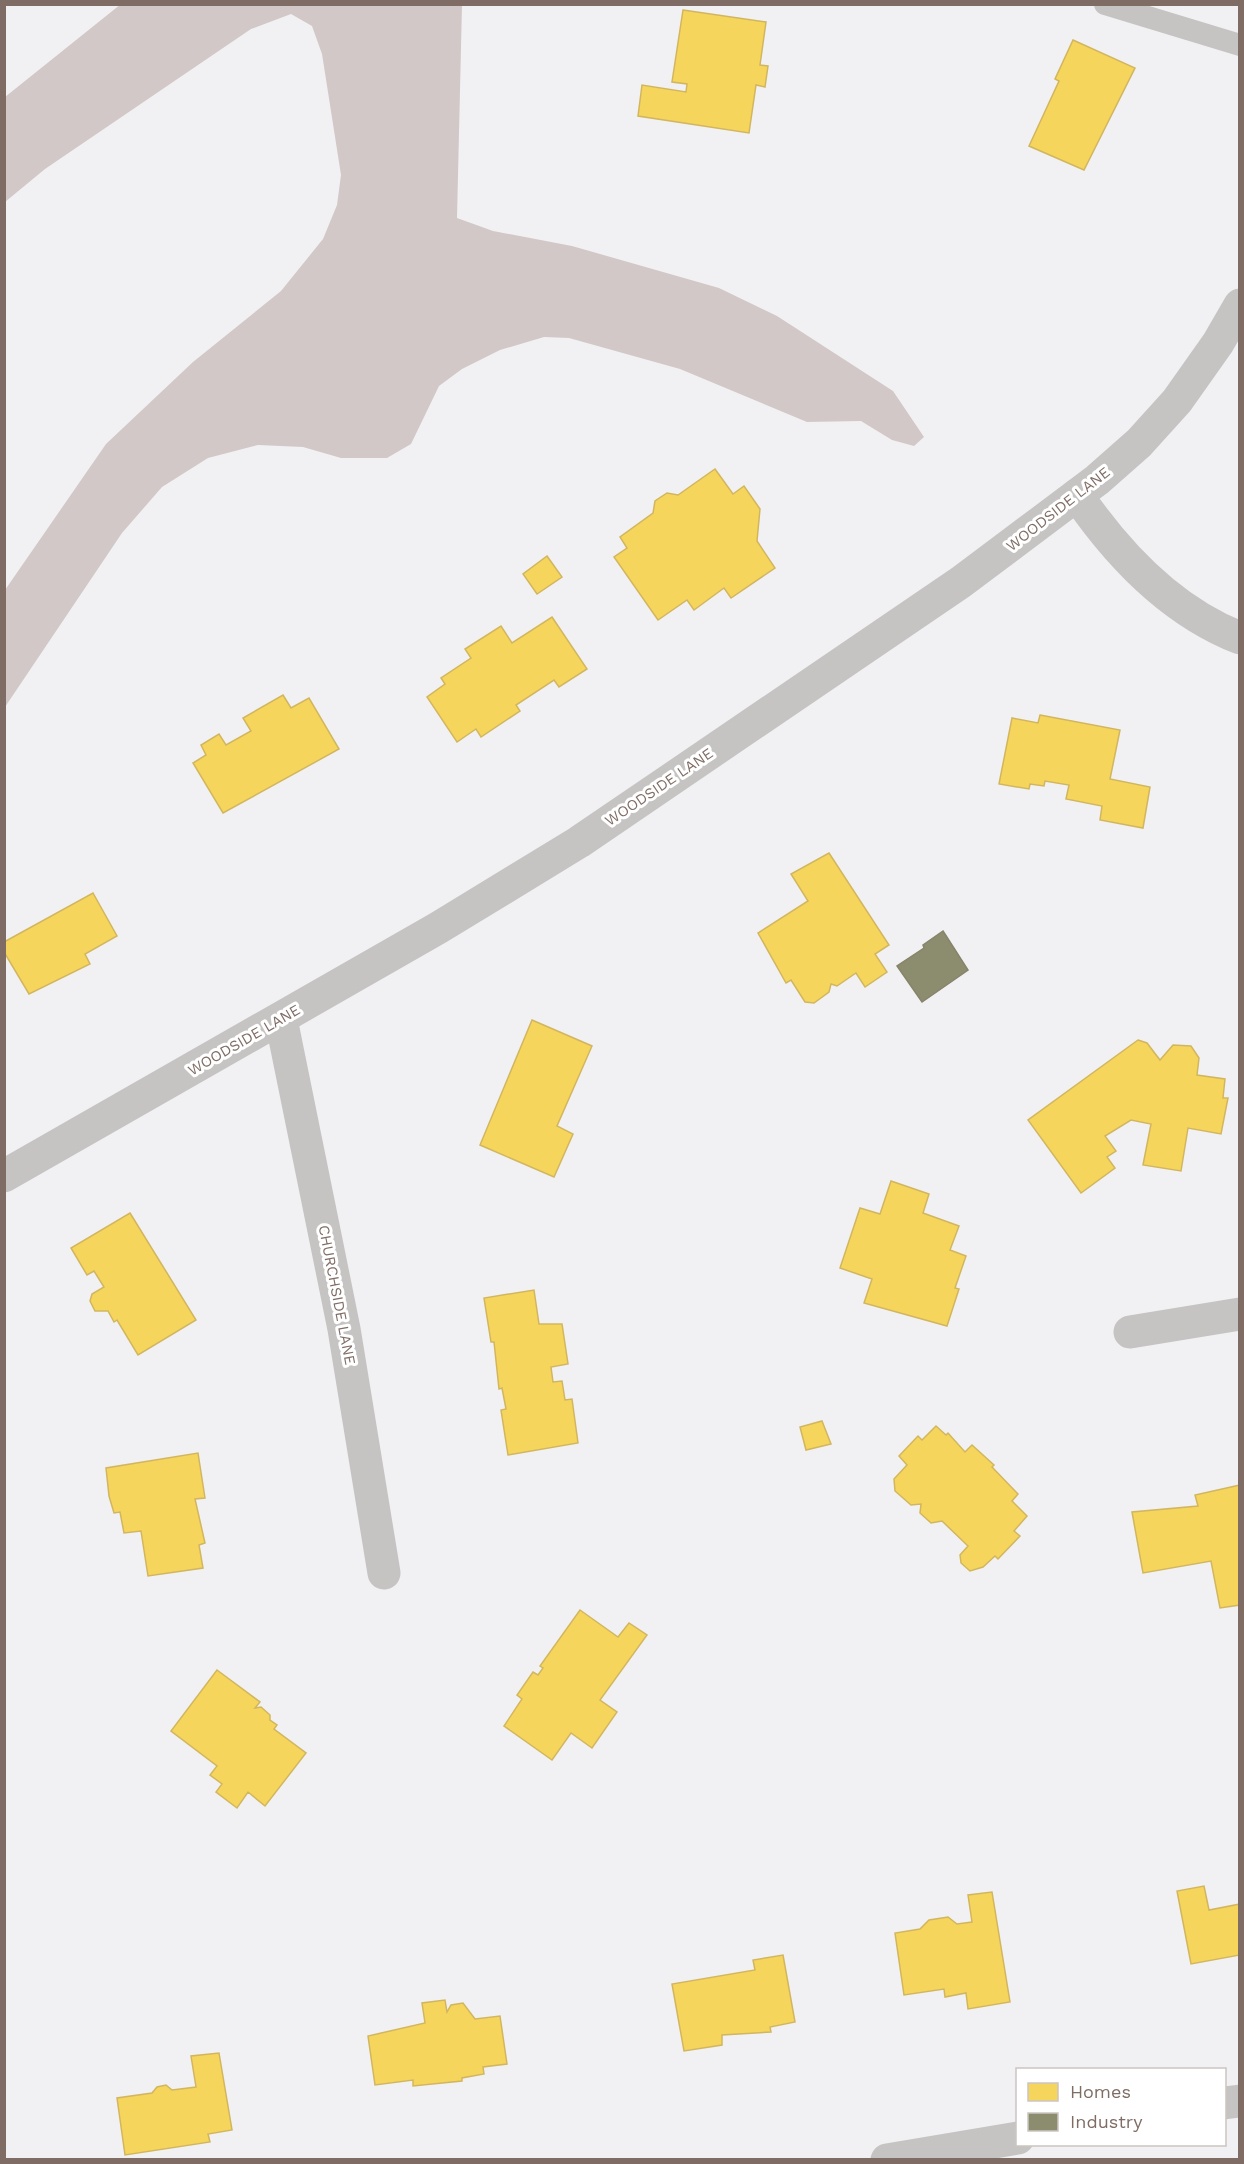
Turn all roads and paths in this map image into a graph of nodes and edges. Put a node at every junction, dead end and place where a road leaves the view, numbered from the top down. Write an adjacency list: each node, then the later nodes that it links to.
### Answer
1 (1105, 4): 2 (lane)
2 (1239, 45)
3 (1239, 305): 4 (street, WOODSIDE LANE)
4 (1077, 495): 5 (street); 6 (street, WOODSIDE LANE)
5 (1239, 638)
6 (280, 1019): 7 (street, WOODSIDE LANE); 10 (street, CHURCHSIDE LANE)
7 (4, 1176)
8 (1239, 1314): 9 (street)
9 (1130, 1332)
10 (384, 1573)
11 (1016, 2138): 12 (street)
12 (887, 2160)

